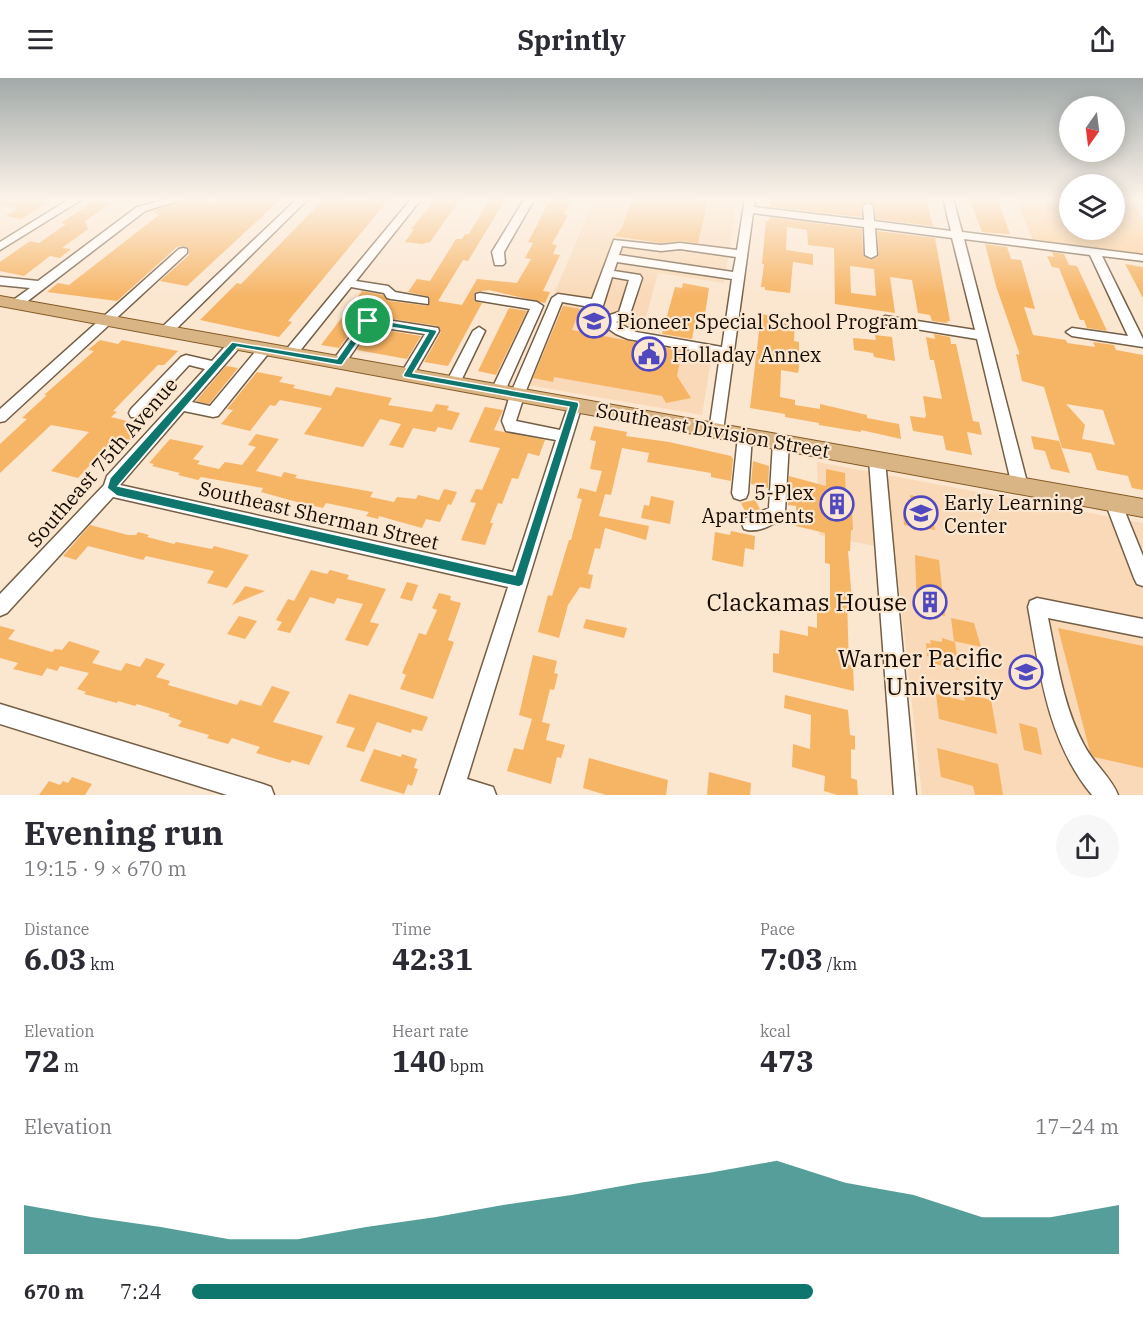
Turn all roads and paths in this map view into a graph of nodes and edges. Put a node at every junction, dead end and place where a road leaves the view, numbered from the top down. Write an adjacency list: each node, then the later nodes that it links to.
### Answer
1 (25, 231): 11 (street)
2 (111, 231): 23 (street)
3 (270, 231): 32 (street)
4 (389, 231): 22 (street)
5 (510, 231): 18 (street)
6 (745, 231): 14 (street)
7 (869, 231): 15 (street)
8 (929, 231): 10 (street)
9 (957, 231): 10 (street)
10 (958, 235): 13 (street); 34 (street)
11 (0, 248)
12 (183, 251): 29 (street)
13 (1094, 252): 17 (street); 35 (street)
14 (742, 254): 16 (street); 20 (street)
15 (871, 255)
16 (613, 258): 19 (street); 20 (street)
17 (1143, 258)
18 (499, 263)
19 (608, 273): 27 (street); 30 (street)
20 (738, 276): 38 (street)
21 (0, 281): 23 (street)
22 (347, 283): 25 (street); 39 (street)
23 (41, 285): 26 (street)
24 (480, 297): 44 (street)
25 (424, 301)
26 (8, 303): 29 (main road, Southeast Division Street)
27 (597, 304): 30 (street); 45 (street)
28 (885, 320): 34 (street)
29 (106, 321): 32 (main road, Southeast Division Street); 49 (street)
30 (606, 321): 38 (street)
31 (479, 331): 43 (street)
32 (166, 332): 36 (main road, Southeast Division Street)
33 (1072, 332): 35 (street)
34 (983, 336): 55 (street)
35 (1140, 342)
36 (235, 344): 37 (main road, Southeast Division Street); 41 (street, Southeast 75th Avenue)
37 (265, 349): 39 (main road, Southeast Division Street); 46 (street)
38 (728, 352): 50 (street)
39 (290, 354): 40 (main road, Southeast Division Street)
40 (339, 362): 42 (main road, Southeast Division Street); 42 (street)
41 (215, 366): 46 (street, Southeast 75th Avenue); 48 (street)
42 (407, 375): 43 (main road, Southeast Division Street)
43 (453, 383): 44 (main road, Southeast Division Street)
44 (498, 391): 45 (main road, Southeast Division Street)
45 (518, 395): 47 (main road, Southeast Division Street); 51 (street)
46 (181, 405): 56 (street, Southeast 75th Avenue)
47 (575, 405): 50 (main road, Southeast Division Street); 51 (street)
48 (136, 413)
49 (0, 417)
50 (716, 430): 52 (main road, Southeast Division Street)
51 (564, 436): 62 (street)
52 (745, 436): 53 (main road, Southeast Division Street); 57 (street)
53 (782, 442): 54 (main road, Southeast Division Street); 60 (street)
54 (877, 460): 55 (main road, Southeast Division Street); 69 (street)
55 (1020, 486): 58 (main road, Southeast Division Street)
56 (112, 488): 62 (street, Southeast Sherman Street); 63 (street, Southeast 75th Avenue)
57 (740, 493)
58 (1113, 502): 59 (main road, Southeast Division Street); 61 (street)
59 (1143, 508)
60 (750, 524)
61 (1143, 578)
62 (519, 581): 66 (street)
63 (0, 607)
64 (1143, 628): 70 (street)
65 (0, 714): 67 (street)
66 (453, 791): 68 (street)
67 (263, 795)
68 (485, 795)
69 (905, 795)
70 (1107, 795)

